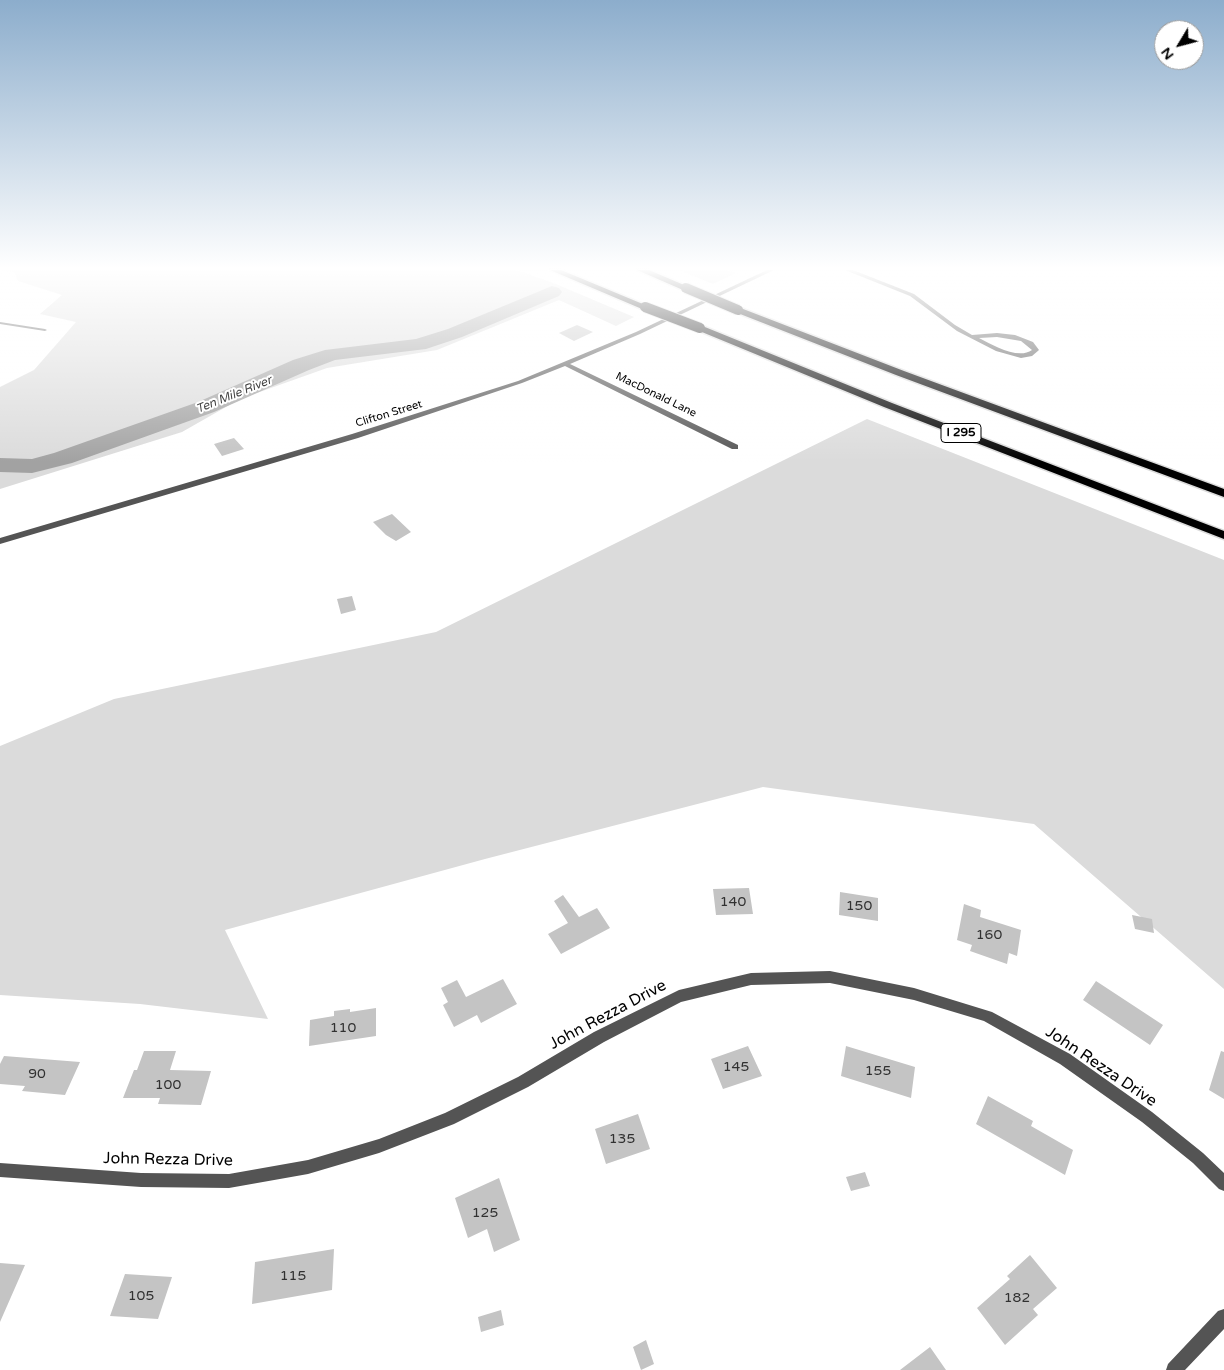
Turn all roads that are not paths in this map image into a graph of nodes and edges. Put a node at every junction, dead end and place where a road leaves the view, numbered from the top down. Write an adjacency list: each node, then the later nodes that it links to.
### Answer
1 (638, 334): 7 (street, Clifton Street)
2 (714, 334): 11 (highway, I 295, bridge)
3 (805, 334): 10 (highway)
4 (811, 334): 9 (highway)
5 (967, 334): 6 (street)
6 (972, 337): 6 (street)
7 (566, 364): 8 (street, MacDonald Lane); 12 (street, Clifton Street)
8 (735, 447)
9 (1224, 488)
10 (1224, 493)
11 (1224, 535)
12 (0, 541)
13 (0, 1170): 14 (street, John Rezza Drive)
14 (1224, 1184)
15 (1224, 1317): 16 (street)
16 (1174, 1370)

